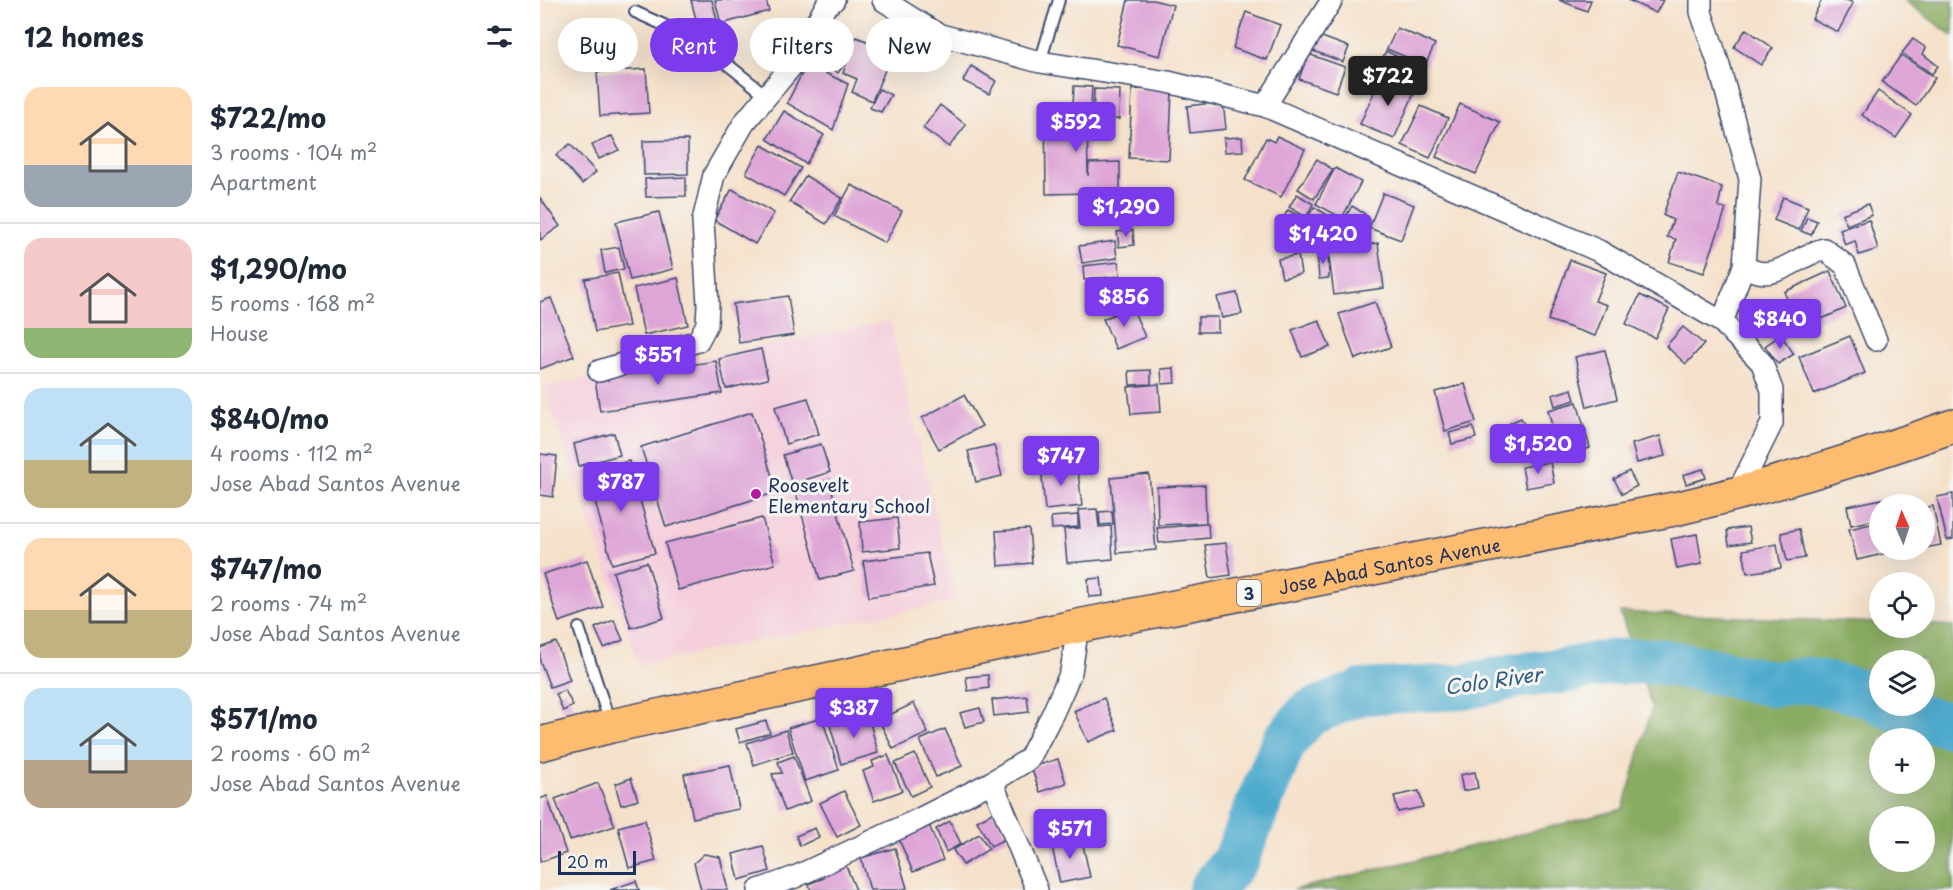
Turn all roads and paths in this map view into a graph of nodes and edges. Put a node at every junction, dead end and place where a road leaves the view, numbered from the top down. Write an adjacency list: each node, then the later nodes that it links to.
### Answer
1 (834, 0): 8 (street)
2 (883, 0): 7 (street)
3 (1059, 0): 7 (lane)
4 (1332, 0): 9 (street)
5 (1701, 0): 10 (street)
6 (635, 12): 8 (lane)
7 (1040, 62): 9 (street)
8 (766, 96): 13 (street)
9 (1265, 106): 11 (street)
10 (1744, 266): 11 (street); 12 (street)
11 (1722, 322): 15 (street)
12 (1876, 340)
13 (599, 371)
14 (1953, 426): 15 (highway, Jose Abad Santos Avenue / 3)
15 (1737, 494): 16 (highway, Jose Abad Santos Avenue / 3)
16 (1077, 627): 18 (highway, Jose Abad Santos Avenue / 3); 20 (street)
17 (579, 628): 18 (lane)
18 (612, 726): 19 (highway, Jose Abad Santos Avenue / 3)
19 (540, 744)
20 (992, 782): 21 (street); 22 (street)
21 (759, 890)
22 (1037, 890)

